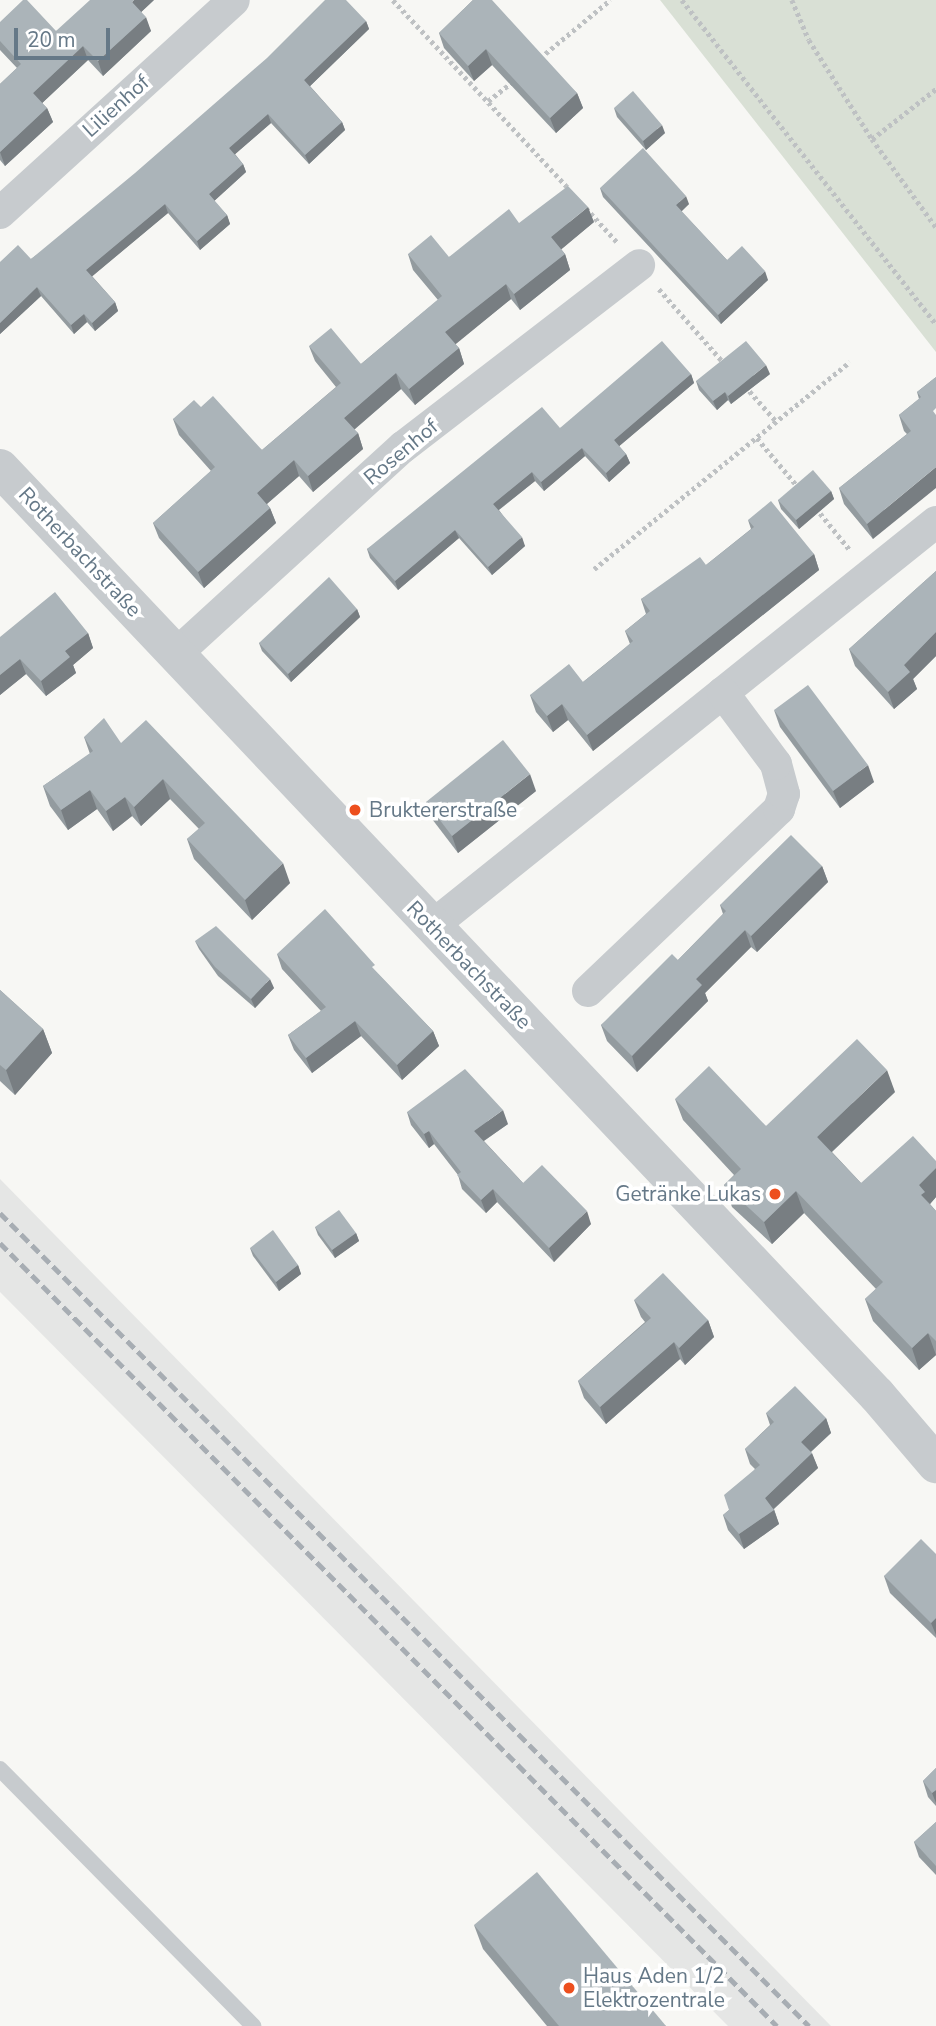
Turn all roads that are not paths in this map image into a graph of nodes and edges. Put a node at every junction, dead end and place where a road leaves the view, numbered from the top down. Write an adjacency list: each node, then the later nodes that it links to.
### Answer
1 (234, 0): 2 (street, Lilienhof)
2 (0, 213)
3 (639, 265): 6 (street, Rosenhof)
4 (0, 468): 6 (street, Rotherbachstraße)
5 (936, 522): 7 (street)
6 (176, 654): 8 (street, Rotherbachstraße)
7 (723, 693): 8 (street); 9 (street)
8 (432, 926): 10 (street, Rotherbachstraße)
9 (588, 991)
10 (936, 1464)
11 (0, 1769): 12 (lane)
12 (253, 2026)

